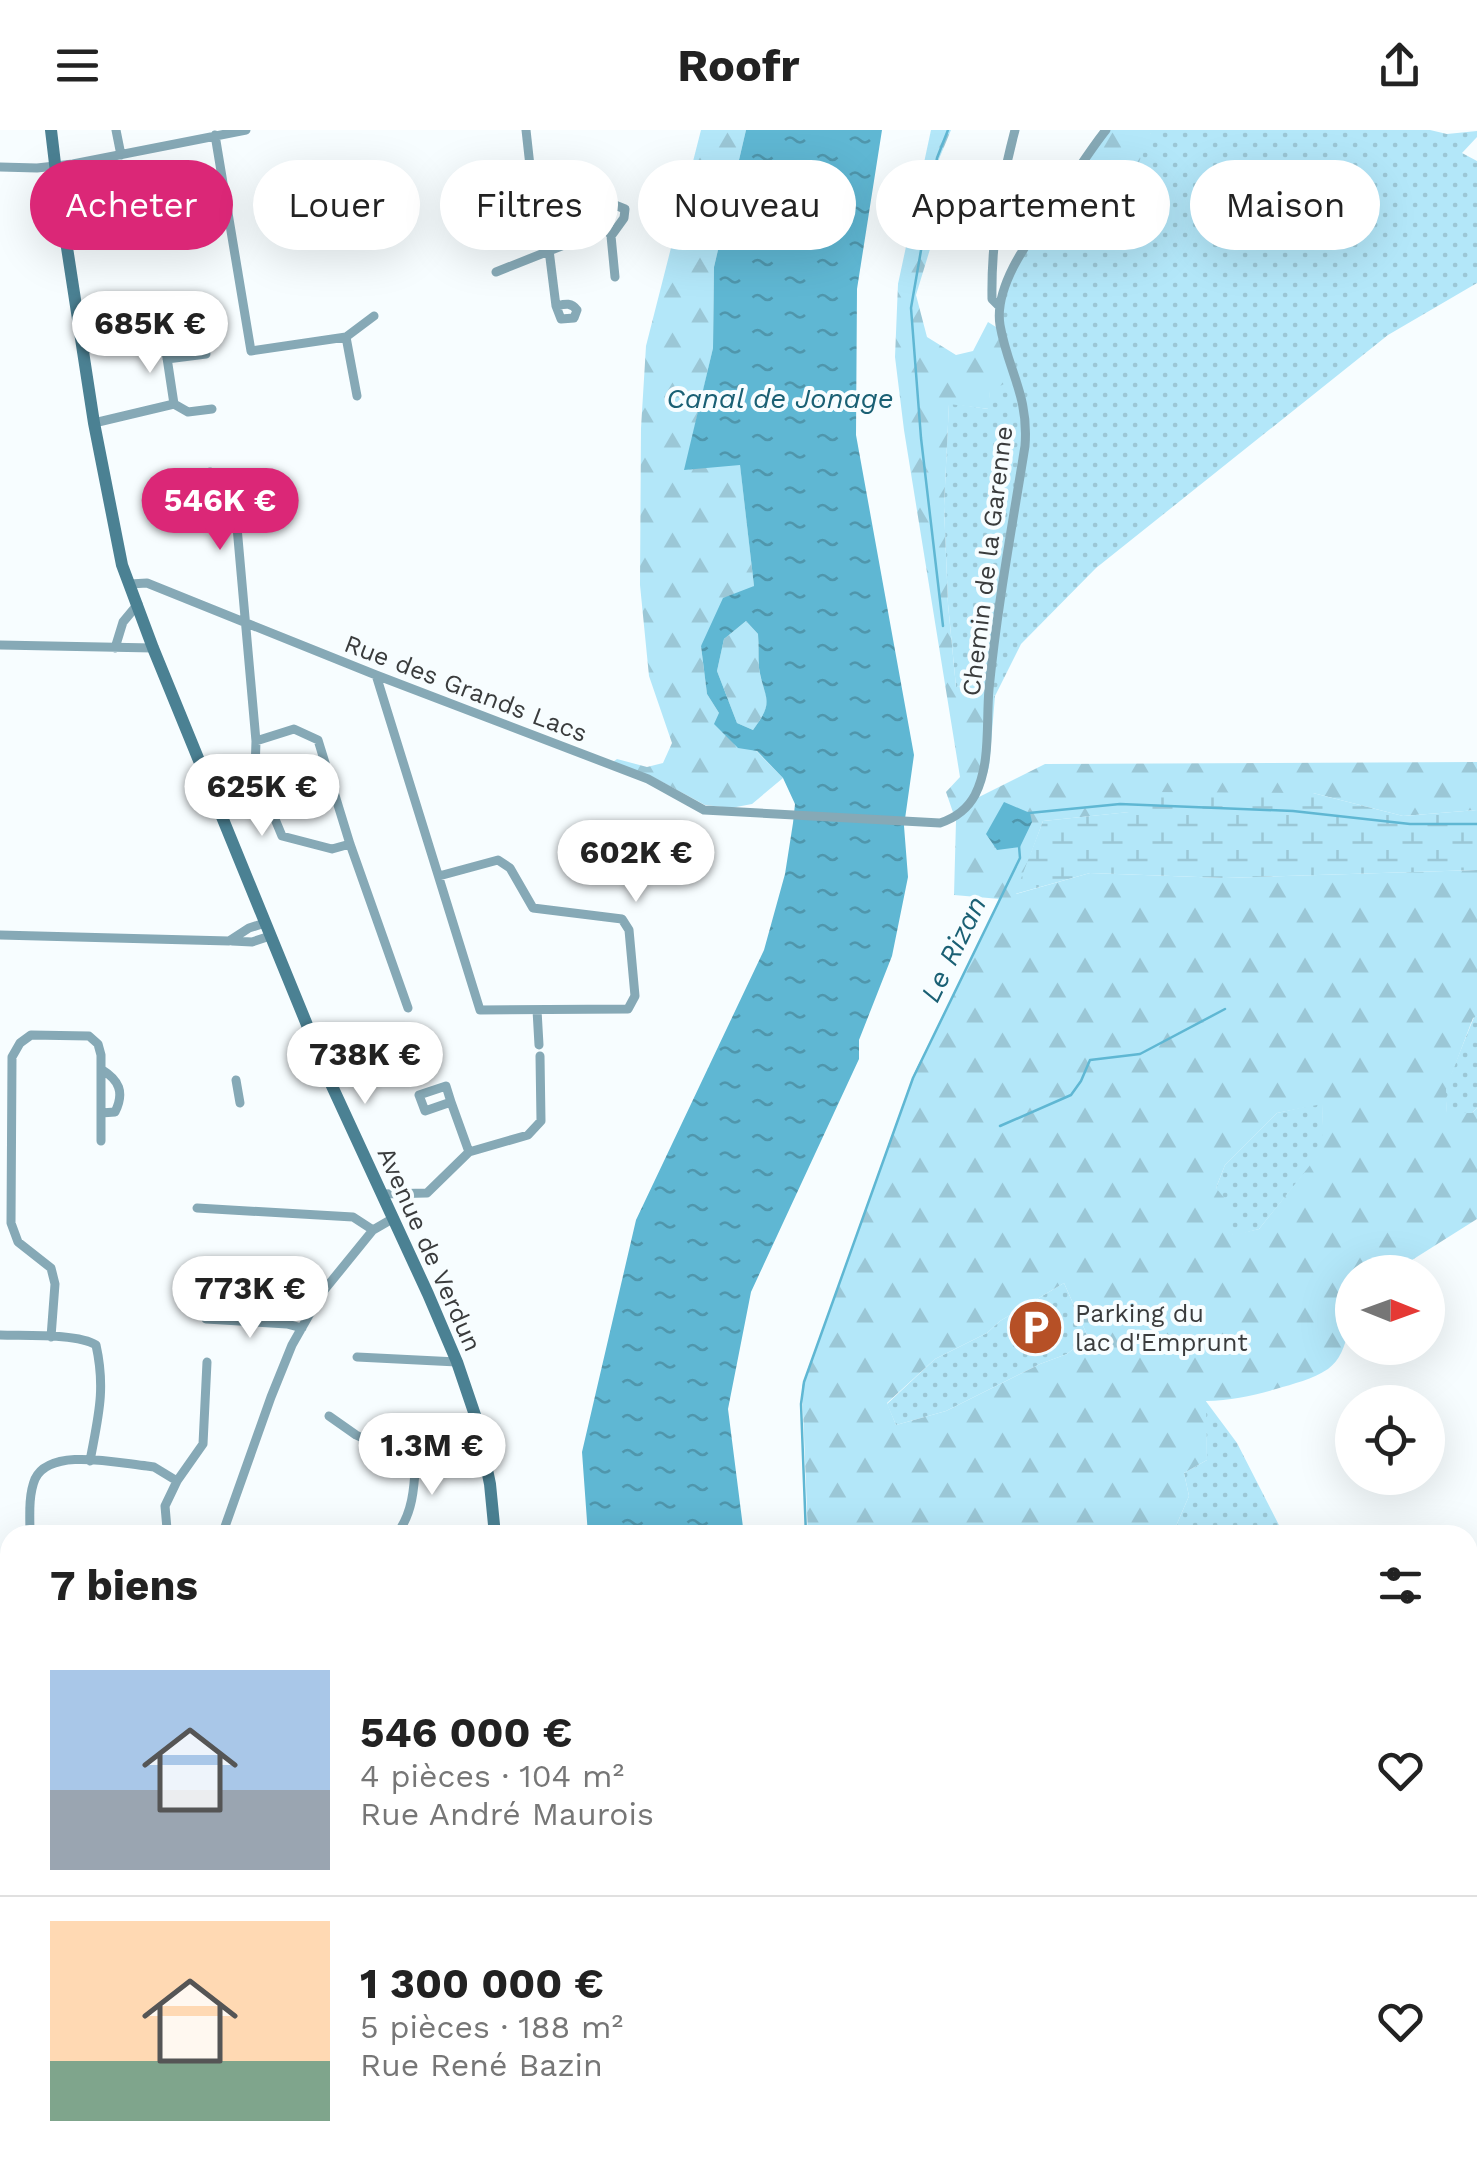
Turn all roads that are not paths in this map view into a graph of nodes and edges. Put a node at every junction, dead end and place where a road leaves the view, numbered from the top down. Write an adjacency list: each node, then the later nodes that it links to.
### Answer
1 (51, 130): 9 (main road, Avenue de Verdun)
2 (116, 130): 8 (street)
3 (246, 130): 7 (street)
4 (526, 130): 14 (street)
5 (1015, 130): 18 (street, Chemin de la Garenne)
6 (1106, 130): 18 (street)
7 (215, 135): 8 (street); 20 (street)
8 (121, 154): 10 (street)
9 (55, 160)
10 (91, 160)
11 (0, 167): 12 (street)
12 (30, 167)
13 (68, 250): 21 (main road, Avenue de Verdun)
14 (549, 252): 15 (street); 16 (street); 17 (street)
15 (496, 272)
16 (615, 277)
17 (556, 306)
18 (1000, 306): 37 (street, Chemin de la Garenne)
19 (374, 316): 20 (street)
20 (346, 337): 24 (street)
21 (83, 349): 23 (street); 27 (main road, Avenue de Verdun)
22 (206, 354): 23 (street)
23 (167, 359): 25 (street)
24 (357, 396)
25 (174, 404): 26 (street); 27 (street)
26 (212, 409)
27 (94, 424): 29 (main road, Avenue de Verdun)
28 (210, 472): 31 (street)
29 (130, 584): 30 (main road, Avenue de Verdun); 31 (street, Rue des Grands Lacs)
30 (138, 604): 33 (street); 34 (main road, Avenue de Verdun)
31 (245, 621): 35 (street, Rue des Grands Lacs); 36 (street)
32 (0, 645): 33 (street)
33 (115, 648): 34 (street)
34 (153, 648): 40 (main road, Avenue de Verdun)
35 (376, 675): 37 (street, Rue des Grands Lacs); 39 (street)
36 (256, 741): 38 (street); 38 (street)
37 (932, 822)
38 (350, 844): 43 (street)
39 (439, 876): 44 (street); 44 (street)
40 (268, 929): 42 (street); 42 (street); 52 (main road, Avenue de Verdun)
41 (0, 936): 42 (street)
42 (229, 940)
43 (408, 1008)
44 (537, 1010): 51 (street)
45 (101, 1070): 49 (street); 49 (street); 59 (street)
46 (236, 1080): 48 (street)
47 (451, 1102): 51 (street)
48 (240, 1103)
49 (101, 1113): 50 (street)
50 (101, 1141)
51 (469, 1152): 52 (street)
52 (381, 1194): 54 (main road, Avenue de Verdun)
53 (197, 1208): 55 (street)
54 (392, 1219): 55 (street); 62 (main road, Avenue de Verdun)
55 (373, 1230): 57 (street)
56 (206, 1319): 57 (street)
57 (302, 1328): 70 (street)
58 (0, 1335): 59 (street)
59 (50, 1337): 66 (street)
60 (357, 1357): 62 (street)
61 (207, 1362): 67 (street)
62 (457, 1362): 65 (main road, Avenue de Verdun)
63 (329, 1416): 64 (street)
64 (417, 1442): 65 (street); 71 (street)
65 (482, 1446): 72 (main road, Avenue de Verdun)
66 (90, 1461): 67 (street); 68 (street)
67 (178, 1481): 69 (street)
68 (30, 1525)
69 (167, 1525)
70 (226, 1525)
71 (404, 1525)
72 (494, 1525)

